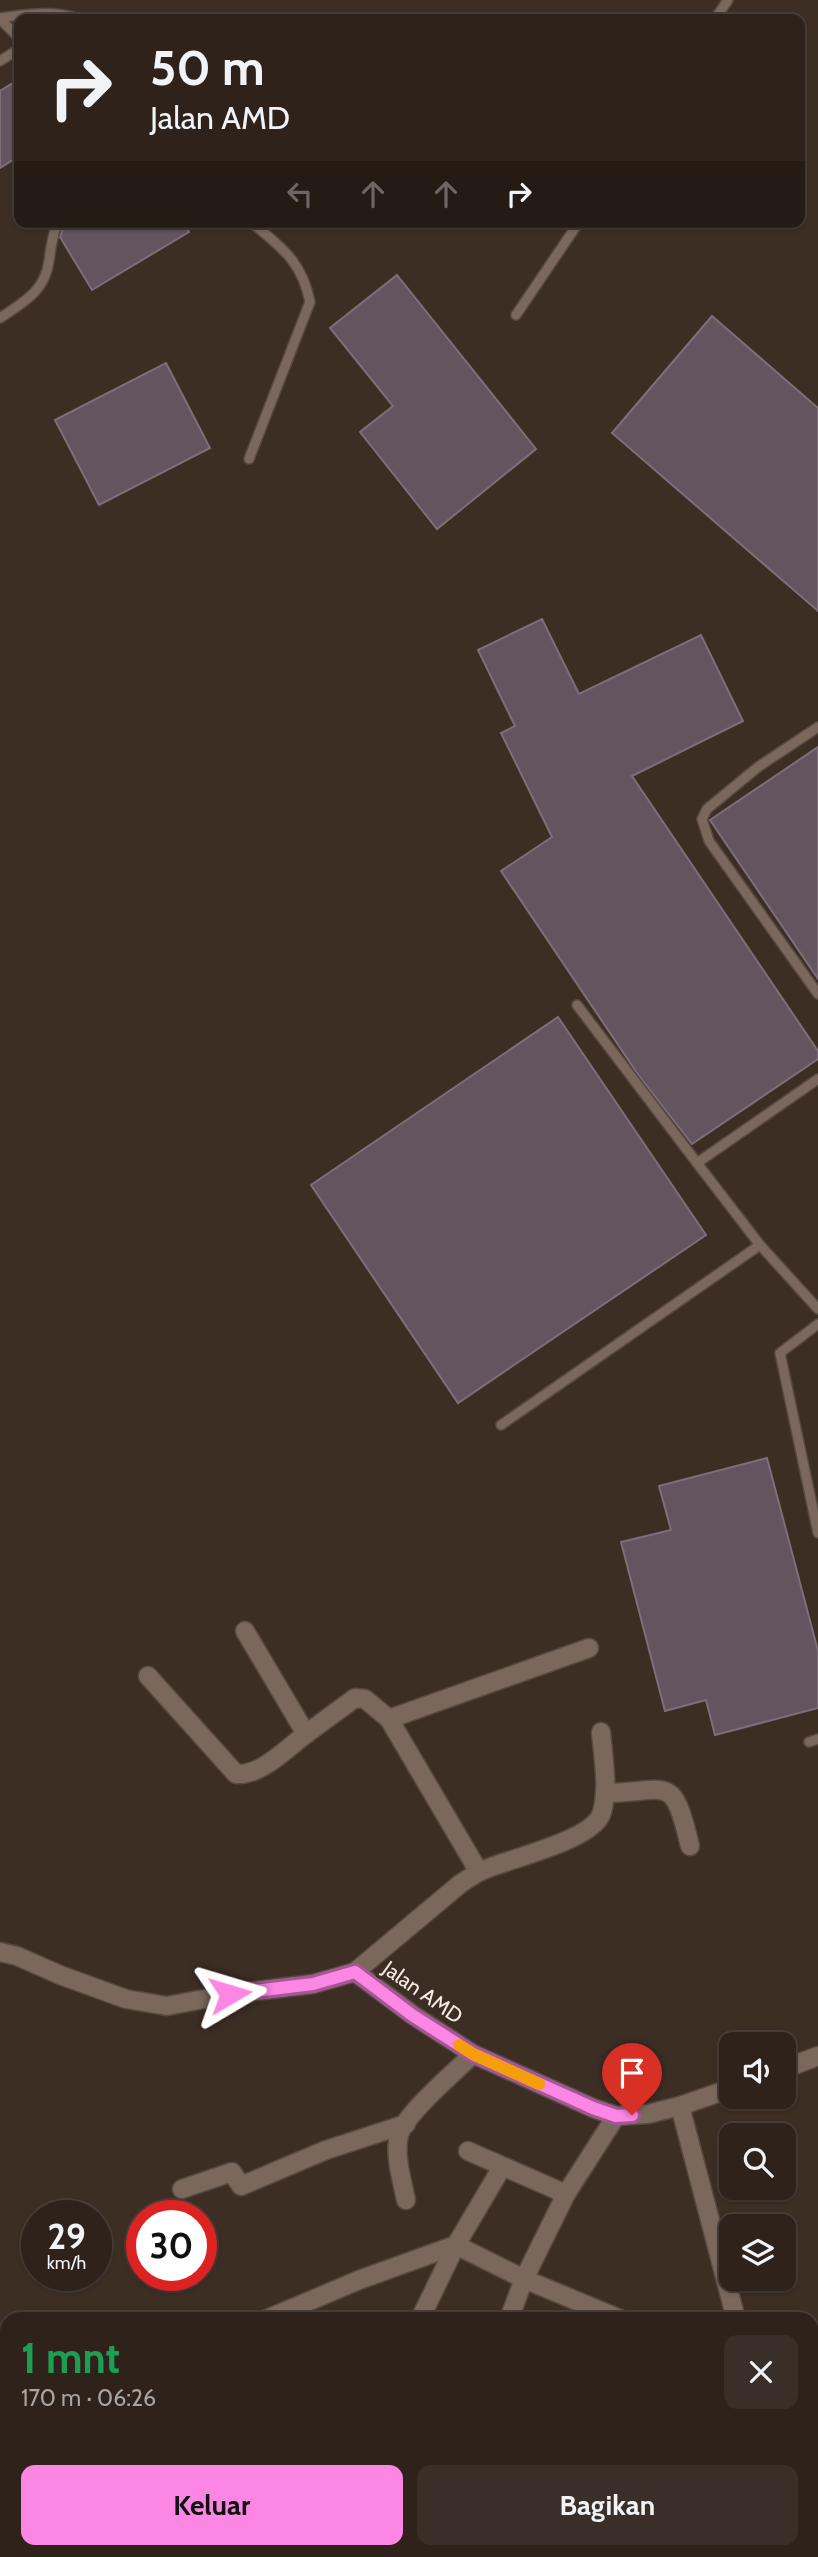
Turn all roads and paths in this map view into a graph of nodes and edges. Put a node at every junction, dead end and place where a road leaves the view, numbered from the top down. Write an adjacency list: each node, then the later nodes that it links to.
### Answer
1 (26, 14): 2 (lane)
2 (66, 14)
3 (0, 19): 4 (lane)
4 (14, 33)
5 (55, 228): 9 (lane)
6 (258, 228): 10 (lane)
7 (575, 228): 8 (lane)
8 (516, 316)
9 (0, 318)
10 (249, 459)
11 (818, 727): 12 (lane)
12 (818, 994)
13 (577, 1005): 15 (lane)
14 (818, 1079): 15 (lane)
15 (697, 1163): 16 (lane)
16 (760, 1245): 17 (lane); 19 (lane)
17 (818, 1309)
18 (818, 1324): 20 (lane)
19 (501, 1426)
20 (818, 1533)
21 (245, 1632): 26 (street)
22 (589, 1648): 24 (street)
23 (148, 1676): 26 (street)
24 (390, 1719): 26 (street); 29 (street)
25 (601, 1731): 27 (street)
26 (306, 1734)
27 (605, 1793): 28 (street); 29 (street)
28 (690, 1846)
29 (479, 1872): 31 (street)
30 (0, 1952): 31 (street, Jalan AMD)
31 (355, 1972): 32 (street, Jalan AMD)
32 (473, 2054): 37 (street, Jalan AMD); 38 (street)
33 (818, 2056): 34 (street)
34 (796, 2064)
35 (719, 2092): 36 (street, Jalan AMD)
36 (680, 2106): 37 (street, Jalan AMD); 50 (street)
37 (616, 2116): 42 (street)
38 (406, 2124): 41 (street); 43 (street)
39 (468, 2151): 40 (street)
40 (502, 2167): 42 (street); 44 (street)
41 (182, 2189)
42 (566, 2194): 45 (street)
43 (406, 2200)
44 (456, 2245): 45 (street); 46 (street); 47 (street)
45 (524, 2279): 48 (street); 49 (street)
46 (284, 2312)
47 (423, 2312)
48 (512, 2312)
49 (599, 2312)
50 (734, 2312)

